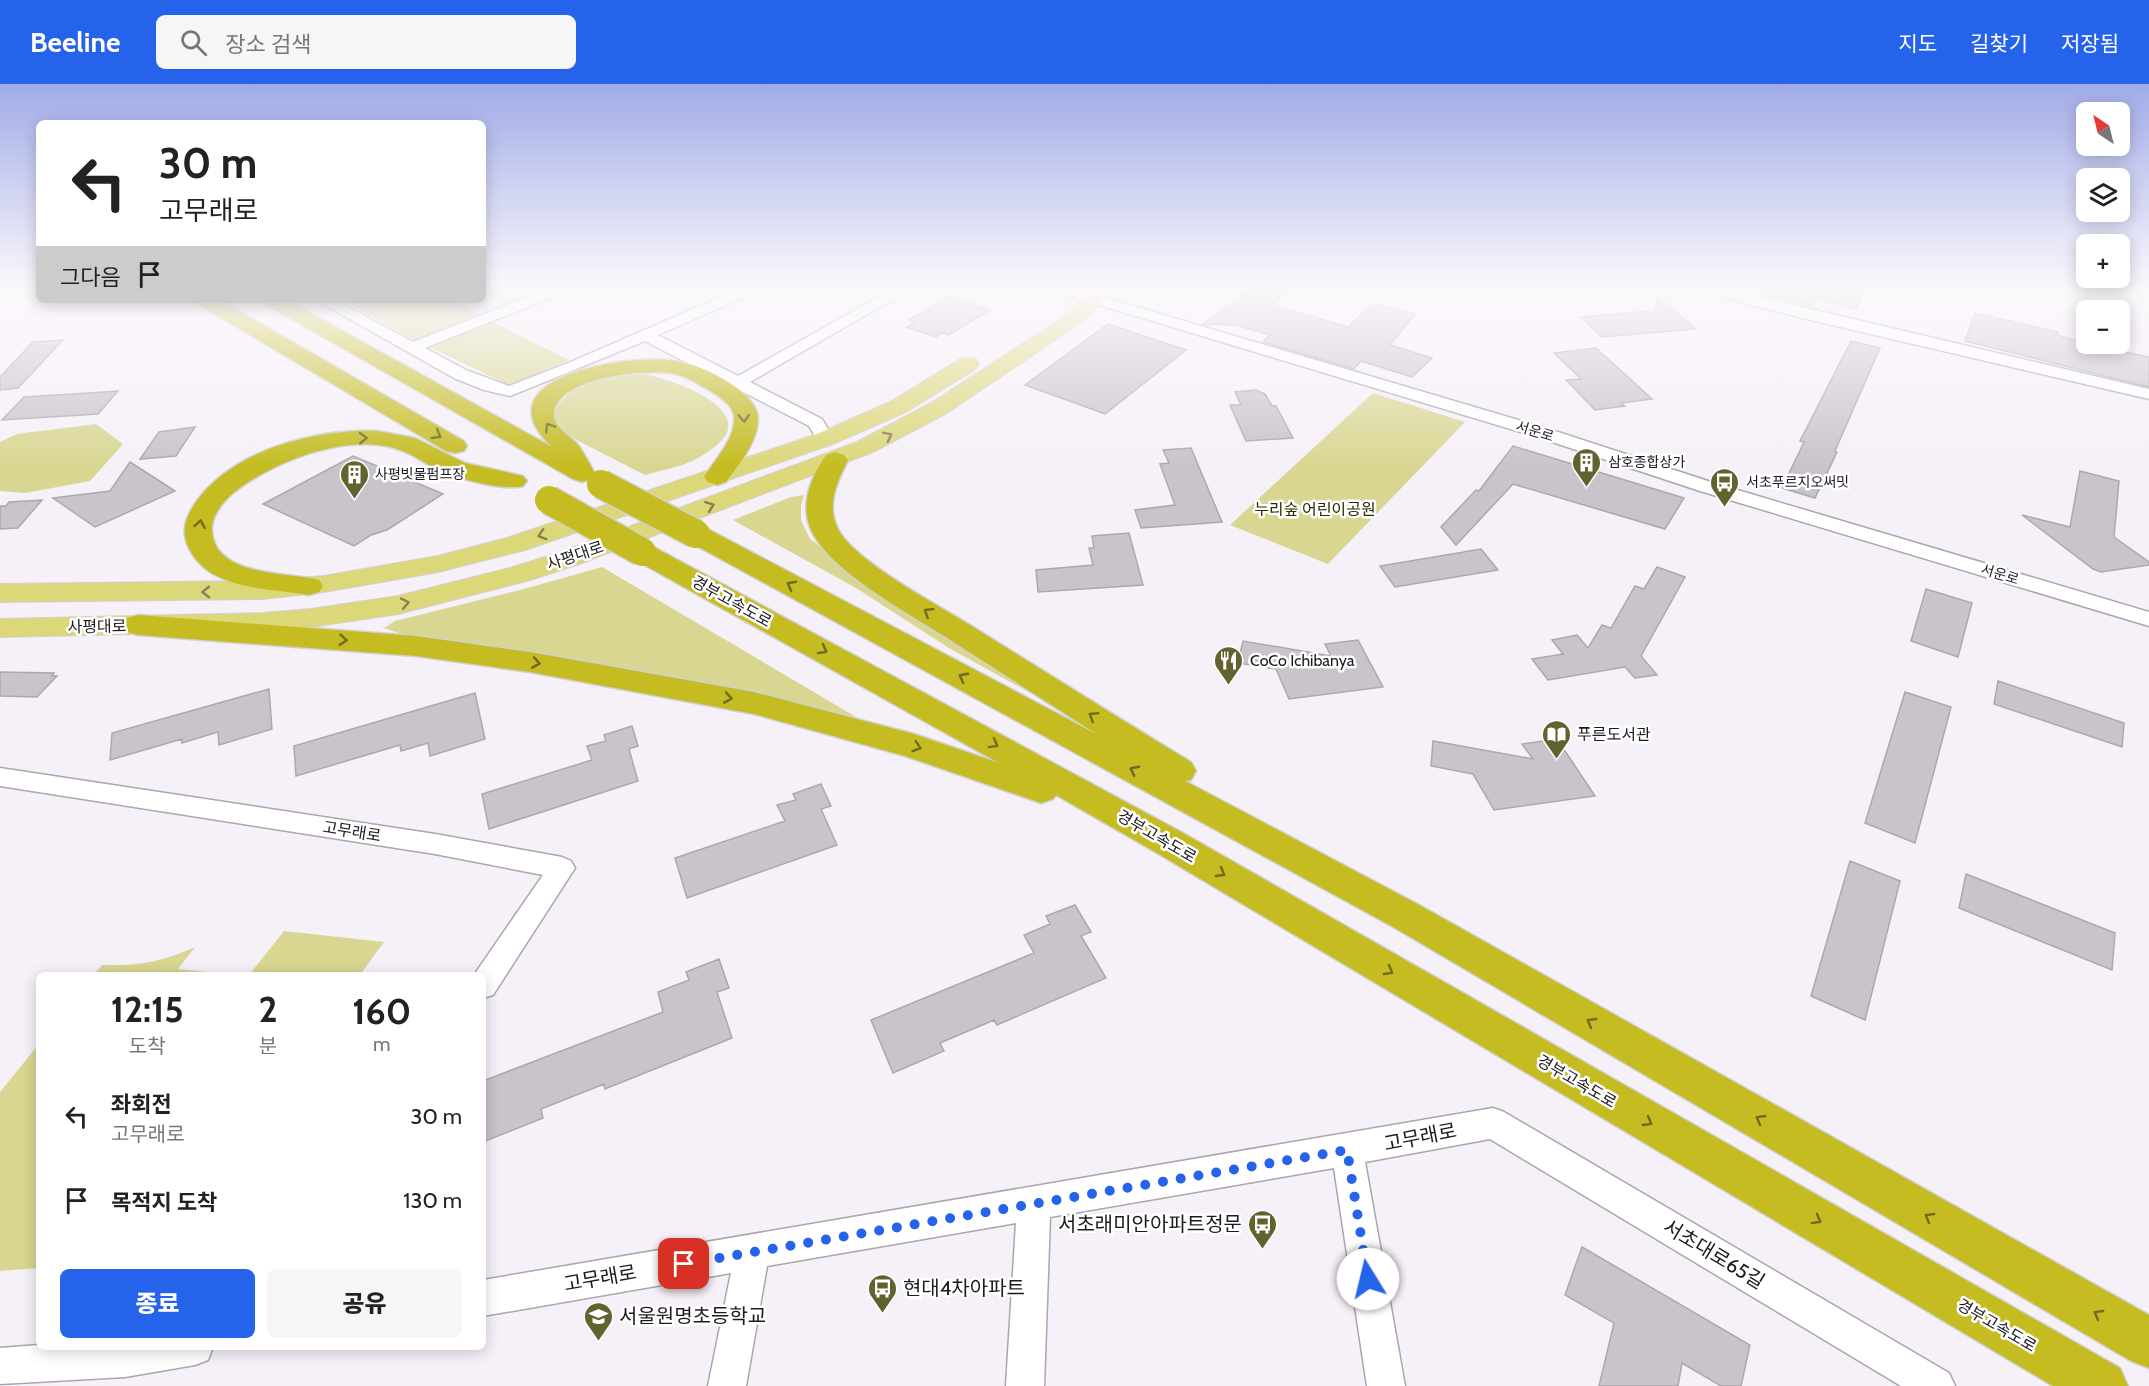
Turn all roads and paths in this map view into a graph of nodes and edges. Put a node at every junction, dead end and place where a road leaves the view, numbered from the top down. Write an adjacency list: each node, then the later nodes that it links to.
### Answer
1 (285, 347): 16 (highway, 경부고속도로, one-way to 16)
2 (355, 347): 15 (highway)
3 (415, 347): 10 (street)
4 (617, 347): 10 (street)
5 (668, 347): 11 (street)
6 (801, 347): 11 (street)
7 (1032, 347): 13 (main road, 사평대로)
8 (1273, 347): 19 (street, 서운로)
9 (1947, 347): 12 (street)
10 (412, 348)
11 (737, 383): 13 (street)
12 (2149, 394)
13 (830, 449): 14 (main road, 사평대로); 20 (main road, 사평대로, one-way to 13); 24 (highway, one-way to 13)
14 (717, 477): 15 (highway, one-way to 14); 17 (main road, 사평대로, one-way to 17)
15 (591, 479): 24 (highway, one-way to 15, bridge)
16 (514, 481): 17 (highway, one-way to 16); 23 (highway, 경부고속도로, one-way to 23, bridge)
17 (309, 586): 18 (main road, 사평대로, one-way to 18)
18 (0, 593)
19 (2149, 619)
20 (138, 625): 21 (main road, 사평대로); 23 (highway, one-way to 23)
21 (0, 628)
22 (0, 777): 25 (street, 고무래로)
23 (1170, 843): 38 (highway, 경부고속도로, one-way to 38)
24 (1408, 917): 31 (highway, one-way to 24)
25 (486, 982)
26 (1493, 1123): 27 (street, 고무래로); 37 (street, 서초대로65길)
27 (1347, 1150): 28 (street, 고무래로); 36 (street)
28 (1035, 1204): 29 (street, 고무래로); 35 (street)
29 (752, 1252): 30 (street, 고무래로); 34 (street)
30 (486, 1297)
31 (2149, 1343)
32 (178, 1350): 33 (street)
33 (0, 1366)
34 (728, 1386)
35 (1025, 1386)
36 (1386, 1386)
37 (1936, 1386)
38 (2102, 1386)

